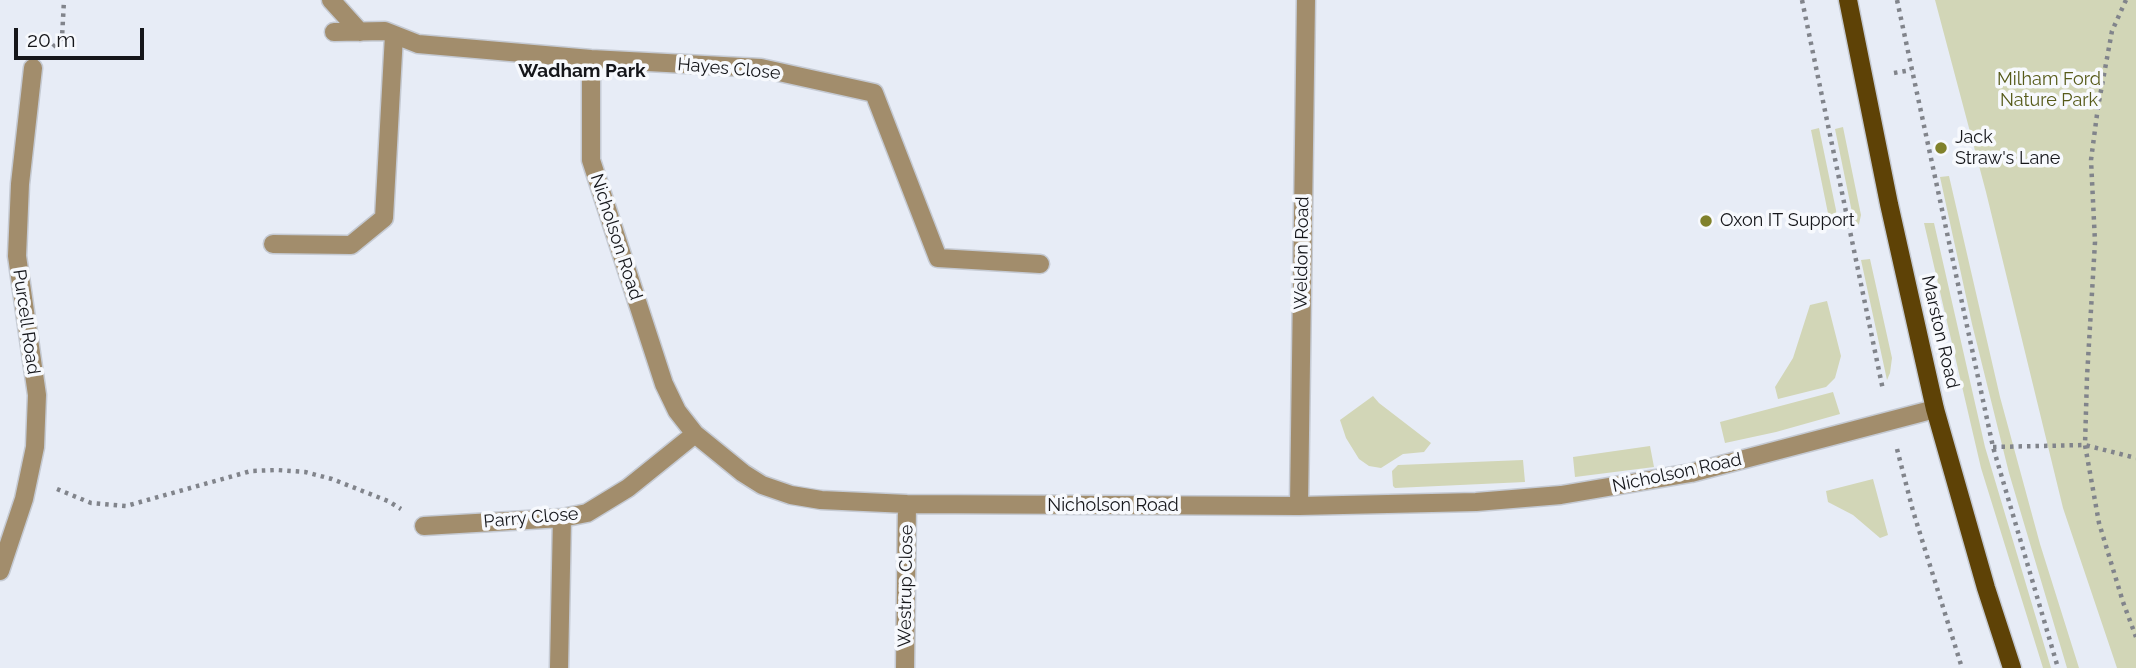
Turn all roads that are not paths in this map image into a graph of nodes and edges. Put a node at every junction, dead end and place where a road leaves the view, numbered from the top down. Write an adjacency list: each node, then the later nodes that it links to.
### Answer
1 (331, 0): 5 (street)
2 (1306, 0): 14 (street, Weldon Road)
3 (1848, 0): 11 (main road, Marston Road)
4 (334, 32): 5 (street, Hayes Close)
5 (360, 32): 6 (street, Hayes Close)
6 (394, 35): 7 (street, Hayes Close); 9 (street)
7 (591, 59): 10 (street, Hayes Close); 12 (street, Nicholson Road)
8 (33, 68): 17 (street, Purcell Road)
9 (273, 244)
10 (1040, 264)
11 (1936, 409): 14 (street, Nicholson Road); 20 (main road, Marston Road)
12 (695, 434): 13 (street, Nicholson Road); 15 (street, Parry Close)
13 (907, 505): 14 (street, Nicholson Road); 19 (street, Westrup Close)
14 (1299, 506)
15 (562, 518): 16 (street, Parry Close); 18 (street)
16 (425, 526)
17 (0, 572)
18 (559, 668)
19 (905, 668)
20 (2012, 668)

